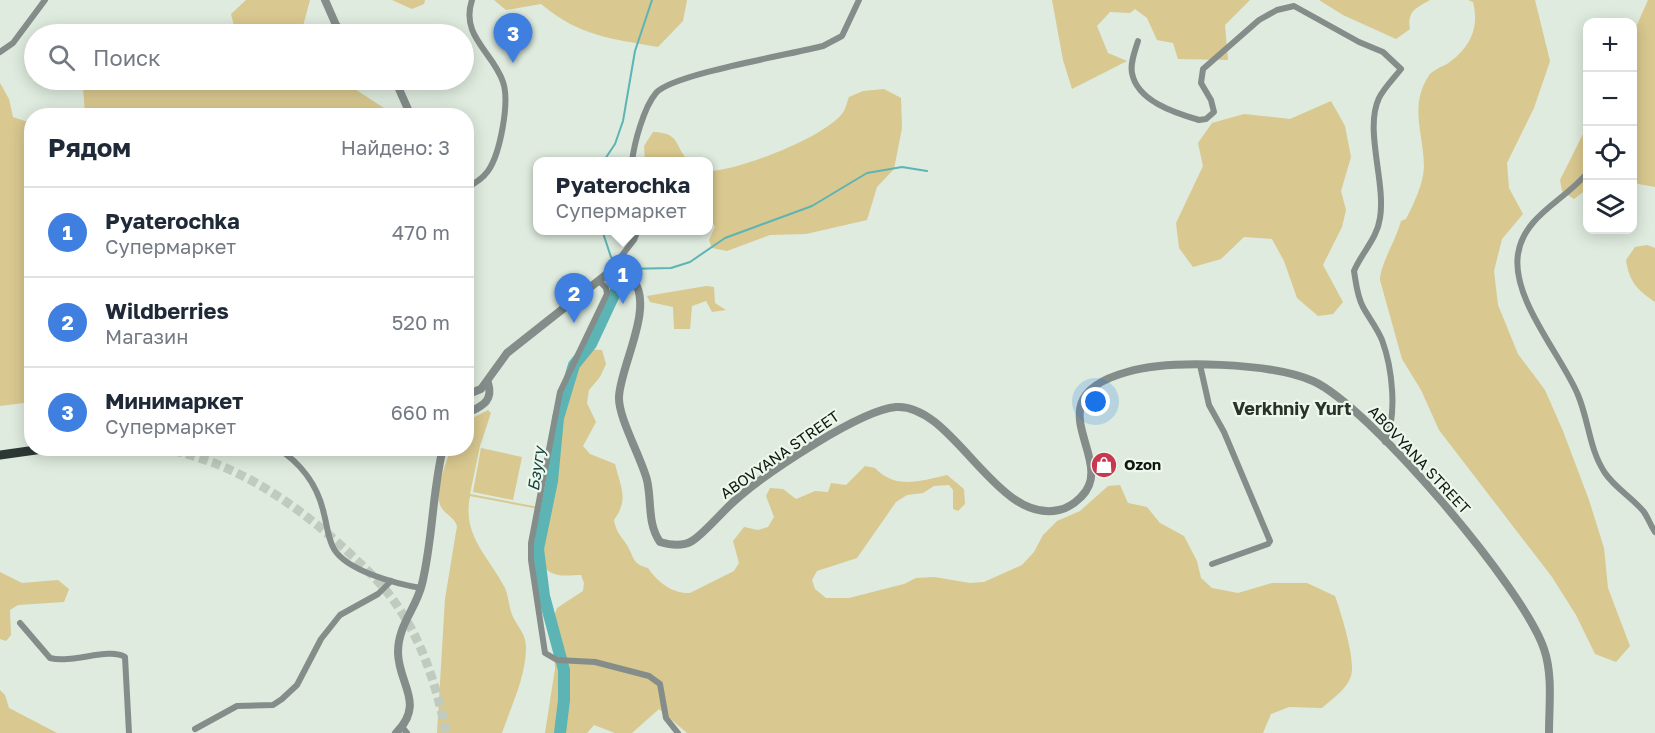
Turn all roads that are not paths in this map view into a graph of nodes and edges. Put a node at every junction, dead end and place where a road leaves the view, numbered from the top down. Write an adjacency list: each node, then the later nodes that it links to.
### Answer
1 (45, 0): 5 (street)
2 (325, 0): 6 (street)
3 (472, 0): 7 (street)
4 (859, 0): 14 (street)
5 (27, 24)
6 (336, 24)
7 (469, 24)
8 (24, 28): 11 (street)
9 (474, 36): 16 (street)
10 (1138, 41): 24 (street)
11 (0, 52)
12 (399, 90): 13 (street)
13 (407, 108)
14 (633, 157)
15 (1583, 177): 29 (street)
16 (474, 182)
17 (636, 235): 18 (street)
18 (607, 274): 19 (street); 20 (street, ABOVYANA STREET)
19 (599, 281): 21 (street); 37 (street)
20 (1200, 365): 24 (street, ABOVYANA STREET); 30 (street)
21 (488, 383): 22 (street); 23 (street)
22 (474, 393)
23 (474, 409)
24 (1385, 442): 38 (street, ABOVYANA STREET)
25 (24, 452): 26 (highway)
26 (0, 455)
27 (286, 456): 31 (street)
28 (441, 456): 32 (street)
29 (1655, 532)
30 (1212, 564)
31 (391, 581): 32 (street); 34 (street)
32 (421, 588): 35 (street)
33 (20, 623): 36 (street)
34 (195, 729)
35 (402, 731)
36 (129, 733)
37 (678, 733)
38 (1549, 733)

